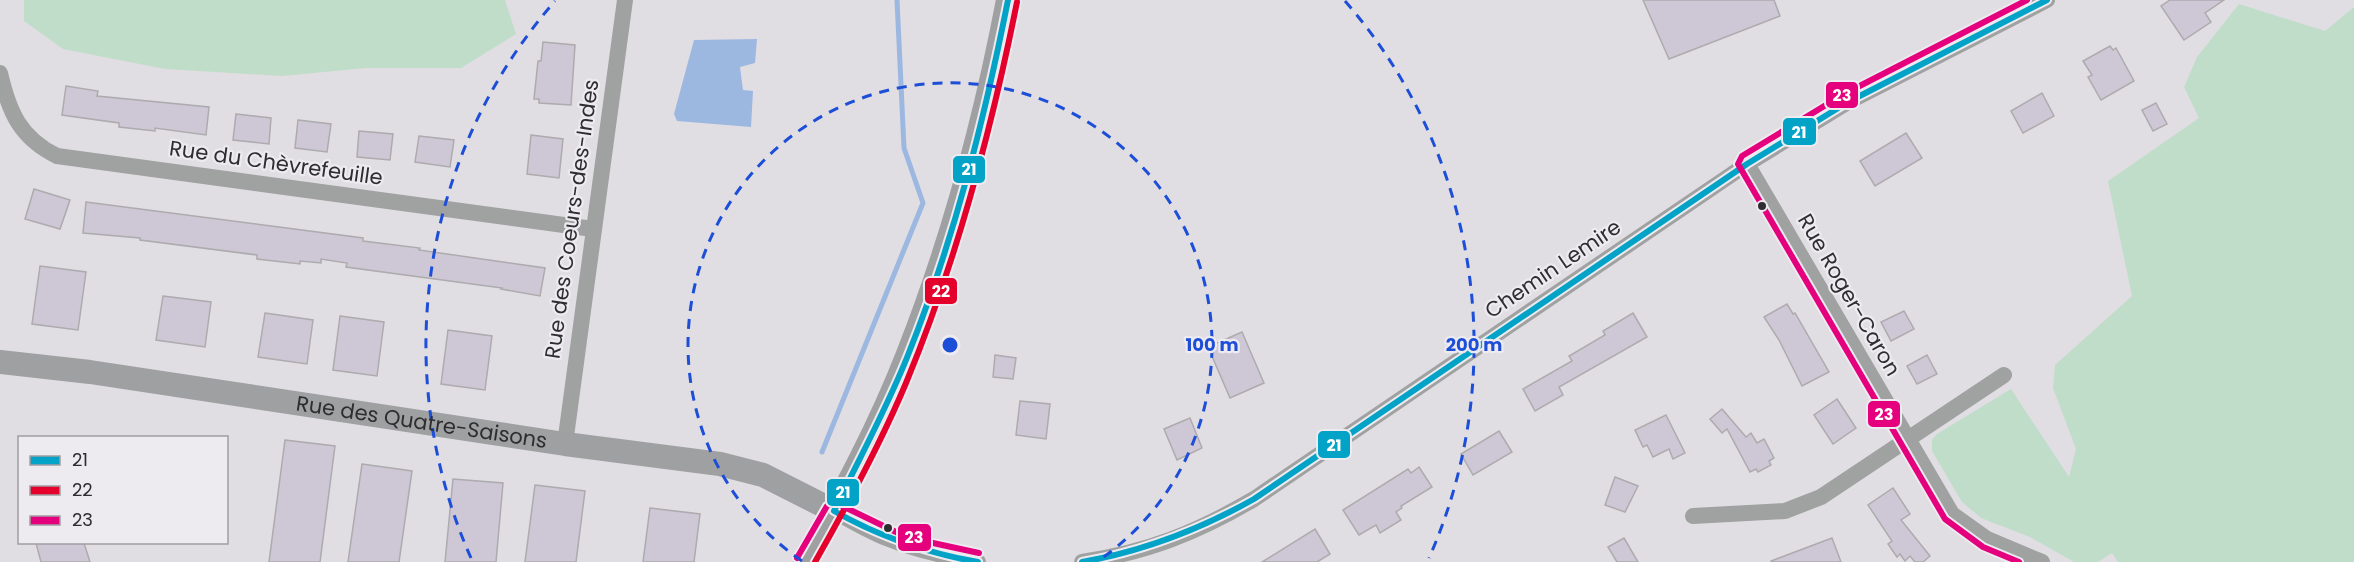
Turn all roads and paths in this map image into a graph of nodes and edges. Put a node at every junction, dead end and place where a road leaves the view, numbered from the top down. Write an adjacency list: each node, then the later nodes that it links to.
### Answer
1 (625, 0): 6 (street, Rue des Coeurs-des-Indes)
2 (1008, 0): 11 (street)
3 (2047, 0): 5 (street, Chemin Lemire)
4 (0, 73): 6 (street, Rue du Chèvrefeuille)
5 (1747, 164): 9 (street, Rue Roger-Caron); 15 (street, Chemin Lemire)
6 (593, 229): 10 (street, Rue des Coeurs-des-Indes)
7 (0, 362): 10 (street, Rue des Quatre-Saisons)
8 (2004, 375): 9 (street)
9 (1907, 439): 12 (street); 16 (street, Rue Roger-Caron)
10 (565, 444): 11 (street, Rue des Quatre-Saisons)
11 (834, 511): 13 (street); 14 (street)
12 (1693, 516)
13 (805, 562)
14 (978, 562)
15 (1082, 562)
16 (2042, 562)

